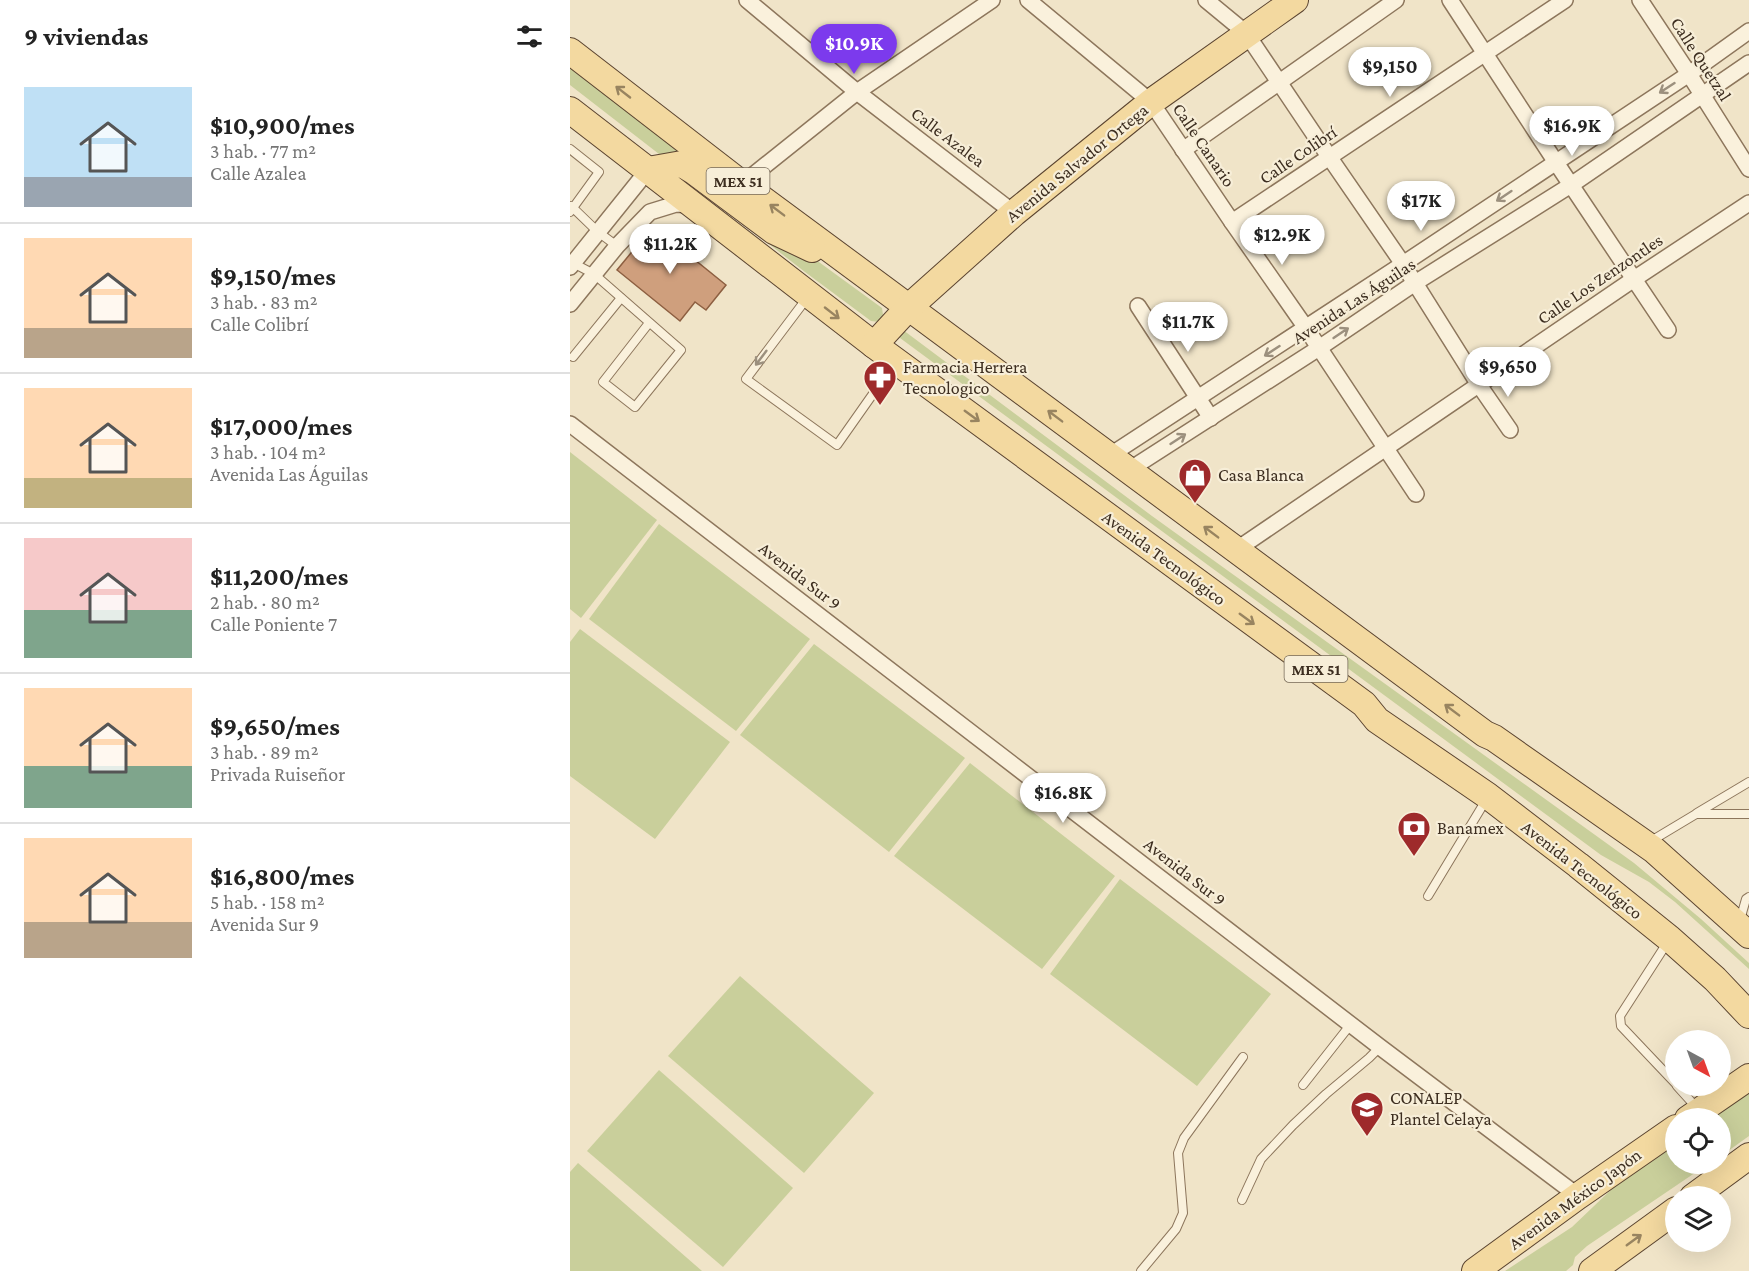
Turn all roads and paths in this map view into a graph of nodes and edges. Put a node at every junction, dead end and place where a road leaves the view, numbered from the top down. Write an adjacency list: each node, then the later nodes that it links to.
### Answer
1 (747, 0): 17 (street, Calle Azalea)
2 (992, 0): 17 (street)
3 (1028, 0): 19 (street, Calle Canario)
4 (1206, 0): 11 (street)
5 (1295, 0): 11 (main road, Avenida Salvador Ortega)
6 (1396, 0): 16 (street)
7 (1450, 0): 13 (street)
8 (1565, 0): 13 (street, Calle Colibrí)
9 (1640, 0): 15 (street, Calle Quetzal)
10 (1749, 31): 15 (street, Avenida Las Águilas)
11 (1246, 33): 16 (street); 19 (main road, Avenida Salvador Ortega)
12 (570, 51): 27 (main road, MEX 51, one-way to 12)
13 (1485, 53): 23 (street, Calle Colibrí); 24 (street)
14 (1749, 63): 18 (street, Avenida Las Águilas)
15 (1689, 74): 18 (street, Calle Quetzal); 24 (street, Avenida Las Águilas, one-way to 24)
16 (1280, 82): 22 (street); 23 (street)
17 (857, 92): 27 (street); 32 (street, Calle Azalea)
18 (1703, 96): 25 (street, Calle Quetzal); 28 (street, Avenida Las Águilas)
19 (1151, 102): 22 (street, Calle Canario); 32 (main road, Avenida Salvador Ortega)
20 (570, 110): 26 (main road, Avenida Tecnológico / MEX 51)
21 (570, 149): 31 (lane)
22 (1183, 150): 33 (street, Calle Canario)
23 (1330, 158): 33 (street, Calle Colibrí); 36 (street)
24 (1555, 162): 28 (street); 36 (street, Avenida Las Águilas, one-way to 36)
25 (1749, 169)
26 (648, 170): 30 (main road, Avenida Tecnológico / MEX 51); 34 (street); 38 (main road)
27 (742, 184): 38 (main road, MEX 51, one-way to 27)
28 (1571, 185): 40 (street); 41 (street, Avenida Las Águilas)
29 (1749, 203): 40 (street, Calle Los Zenzontles)
30 (693, 205): 35 (street); 42 (main road, Avenida Tecnológico / MEX 51)
31 (571, 208): 34 (lane)
32 (1014, 213): 46 (main road, Avenida Salvador Ortega)
33 (1232, 222): 48 (street, Calle Canario)
34 (598, 232): 35 (lane); 37 (street)
35 (616, 246): 39 (street)
36 (1403, 264): 41 (street); 48 (street, Avenida Las Águilas)
37 (572, 265): 39 (lane)
38 (859, 270): 46 (main road, MEX 51)
39 (594, 274): 43 (lane); 44 (street)
40 (1634, 279): 49 (street); 54 (street, Calle Los Zenzontles)
41 (1415, 283): 51 (street, Avenida Las Águilas, one-way to 41); 54 (street)
42 (809, 295): 50 (main road, Avenida Tecnológico / MEX 51, one-way to 50); 53 (lane, one-way to 53)
43 (621, 298): 47 (lane); 52 (lane)
44 (570, 304)
45 (1138, 306): 55 (street)
46 (909, 308): 50 (main road, Avenida Salvador Ortega); 60 (main road, MEX 51, one-way to 46)
47 (650, 323): 47 (lane)
48 (1306, 328): 51 (street, Calle Canario); 55 (street, Avenida Las Águilas, one-way to 55)
49 (1668, 330)
50 (874, 345): 53 (main road, Avenida Tecnológico / MEX 51)
51 (1319, 348): 56 (street, Avenida Las Águilas); 59 (street, Calle Canario)
52 (573, 357)
53 (897, 361): 63 (main road, Avenida Tecnológico / MEX 51, one-way to 63)
54 (1479, 385): 58 (street); 59 (street, Calle Los Zenzontles)
55 (1198, 399): 56 (street); 60 (street, Avenida Las Águilas)
56 (1211, 417): 60 (street, Avenida Las Águilas, one-way to 56)
57 (570, 424): 76 (street, Avenida Sur 9)
58 (1510, 430)
59 (1385, 449): 61 (street, Calle Canario); 62 (street, Calle Los Zenzontles)
60 (1119, 463): 62 (main road, MEX 51, one-way to 60)
61 (1416, 494)
62 (1236, 550): 64 (main road, MEX 51, one-way to 62)
63 (1364, 704): 66 (main road, Avenida Tecnológico / MEX 51); 74 (main road)
64 (1485, 734): 69 (main road, MEX 51); 72 (main road)
65 (1749, 782): 67 (lane)
66 (1488, 796): 70 (lane); 73 (main road, Avenida Tecnológico / MEX 51)
67 (1696, 814): 68 (lane); 69 (lane)
68 (1749, 814)
69 (1644, 844): 72 (main road, MEX 51)
70 (1428, 896)
71 (1749, 897): 72 (lane)
72 (1746, 936)
73 (1670, 939): 75 (main road, Avenida Tecnológico / MEX 51); 79 (lane)
74 (1749, 990)
75 (1749, 1015)
76 (1351, 1024): 77 (street, Avenida Sur 9); 81 (lane)
77 (1380, 1047): 86 (street, Avenida Sur 9); 87 (lane)
78 (1243, 1057): 89 (lane)
79 (1665, 1073)
80 (1748, 1077): 82 (main road)
81 (1303, 1085)
82 (1704, 1108)
83 (1665, 1136): 86 (main road, Avenida México Japón)
84 (1749, 1156): 85 (main road)
85 (1708, 1186)
86 (1587, 1189): 90 (main road, Avenida México Japón); 91 (main road)
87 (1242, 1200)
88 (1665, 1218): 92 (main road, one-way to 88)
89 (1141, 1271)
90 (1475, 1271)
91 (1488, 1271)
92 (1592, 1271)

